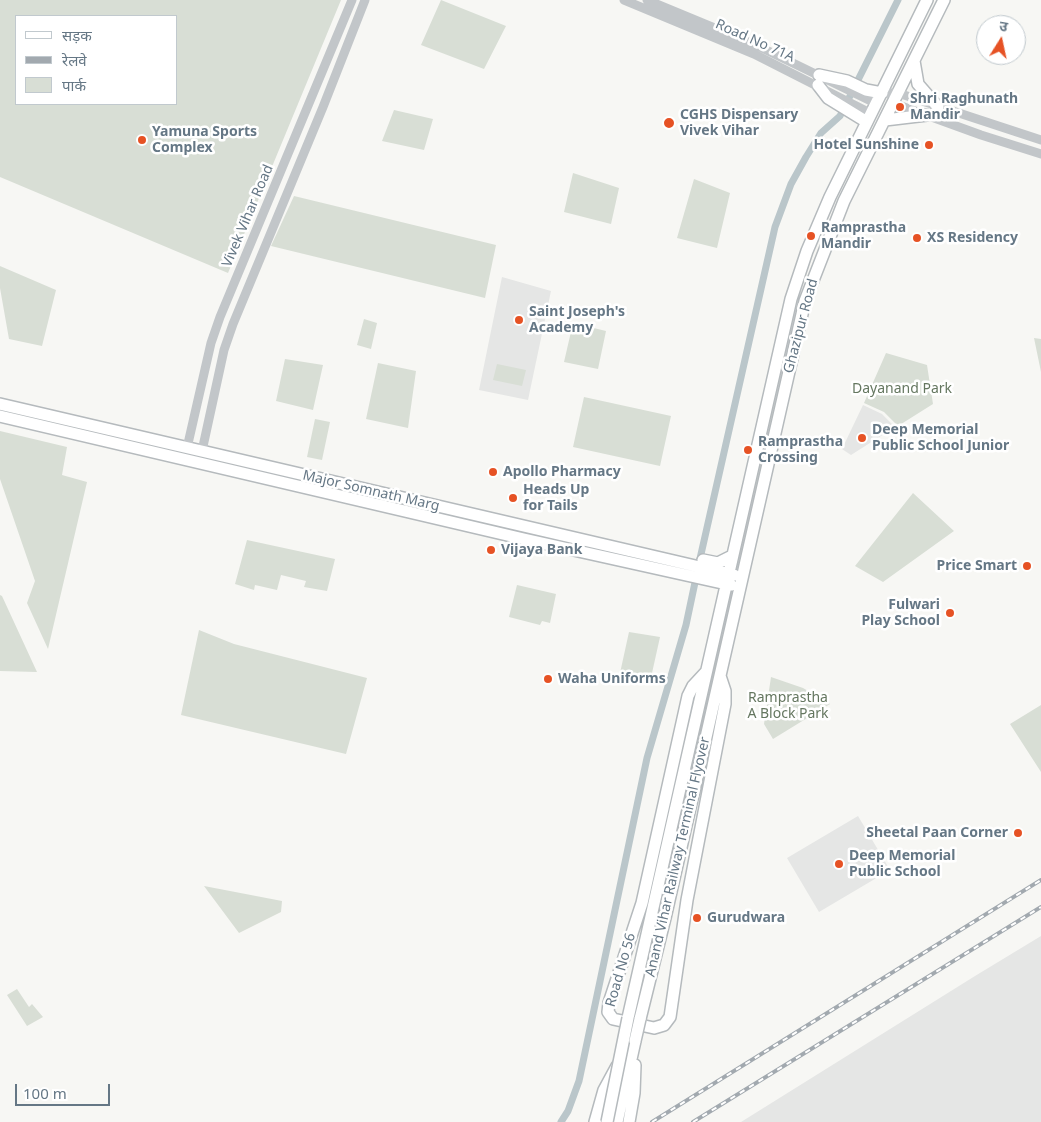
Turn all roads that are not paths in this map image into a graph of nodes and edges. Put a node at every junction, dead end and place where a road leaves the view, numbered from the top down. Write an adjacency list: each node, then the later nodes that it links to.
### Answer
1 (352, 0): 7 (street, Vivek Vihar Road)
2 (365, 0): 8 (street)
3 (624, 0): 10 (street, Road No 71A)
4 (647, 0): 10 (street, Road No 71A)
5 (927, 0): 11 (main road, Ghazipur Road)
6 (944, 0): 9 (main road, Ghazipur Road)
7 (342, 24): 8 (street); 20 (street, Vivek Vihar Road)
8 (354, 28): 21 (street)
9 (914, 61): 13 (main road, Ghazipur Road); 14 (main road)
10 (819, 80): 12 (main road); 15 (main road)
11 (882, 93): 12 (main road); 13 (street); 15 (main road, Ghazipur Road)
12 (864, 94): 15 (street)
13 (896, 98): 14 (street); 14 (street); 16 (main road, Ghazipur Road)
14 (933, 114): 16 (main road); 18 (street); 19 (street)
15 (870, 117): 17 (main road); 29 (main road, Ghazipur Road)
16 (885, 120): 17 (main road, Ghazipur Road)
17 (878, 135): 28 (main road, Ghazipur Road)
18 (1041, 140)
19 (1041, 154)
20 (257, 228): 21 (street); 24 (street, Vivek Vihar Road)
21 (270, 234): 25 (street)
22 (0, 404): 24 (main road, Major Somnath Marg)
23 (0, 416): 26 (main road, Major Somnath Marg)
24 (187, 448): 25 (main road, Major Somnath Marg); 26 (main road)
25 (202, 451): 27 (main road); 30 (main road, Major Somnath Marg)
26 (185, 460): 27 (main road, Major Somnath Marg)
27 (200, 463): 30 (main road, Major Somnath Marg)
28 (750, 550): 29 (main road); 33 (main road, Ghazipur Road)
29 (733, 552): 31 (main road); 32 (main road, Ghazipur Road)
30 (682, 564): 31 (main road, Major Somnath Marg); 31 (main road)
31 (715, 571): 32 (main road, Major Somnath Marg)
32 (727, 578): 33 (main road, Major Somnath Marg); 34 (main road, Ghazipur Road)
33 (742, 582): 35 (main road, Ghazipur Road)
34 (717, 622): 35 (main road); 36 (main road, Ghazipur Road)
35 (731, 626): 37 (main road, Ghazipur Road)
36 (706, 672): 37 (main road, Road No 56); 38 (main road, Anand Vihar Railway Terminal Flyover)
37 (720, 674): 38 (main road, Anand Vihar Railway Terminal Flyover)
38 (634, 1018): 39 (main road, Anand Vihar Railway Terminal Flyover, bridge); 40 (main road, Anand Vihar Railway Terminal Flyover, bridge)
39 (635, 1041): 43 (main road, Anand Vihar Railway Terminal Flyover); 44 (main road, Anand Vihar Railway Terminal Flyover)
40 (620, 1060): 41 (main road, Anand Vihar Railway Terminal Flyover, bridge); 42 (main road, Anand Vihar Railway Terminal Flyover, bridge)
41 (595, 1122)
42 (607, 1122)
43 (617, 1122)
44 (629, 1122)

